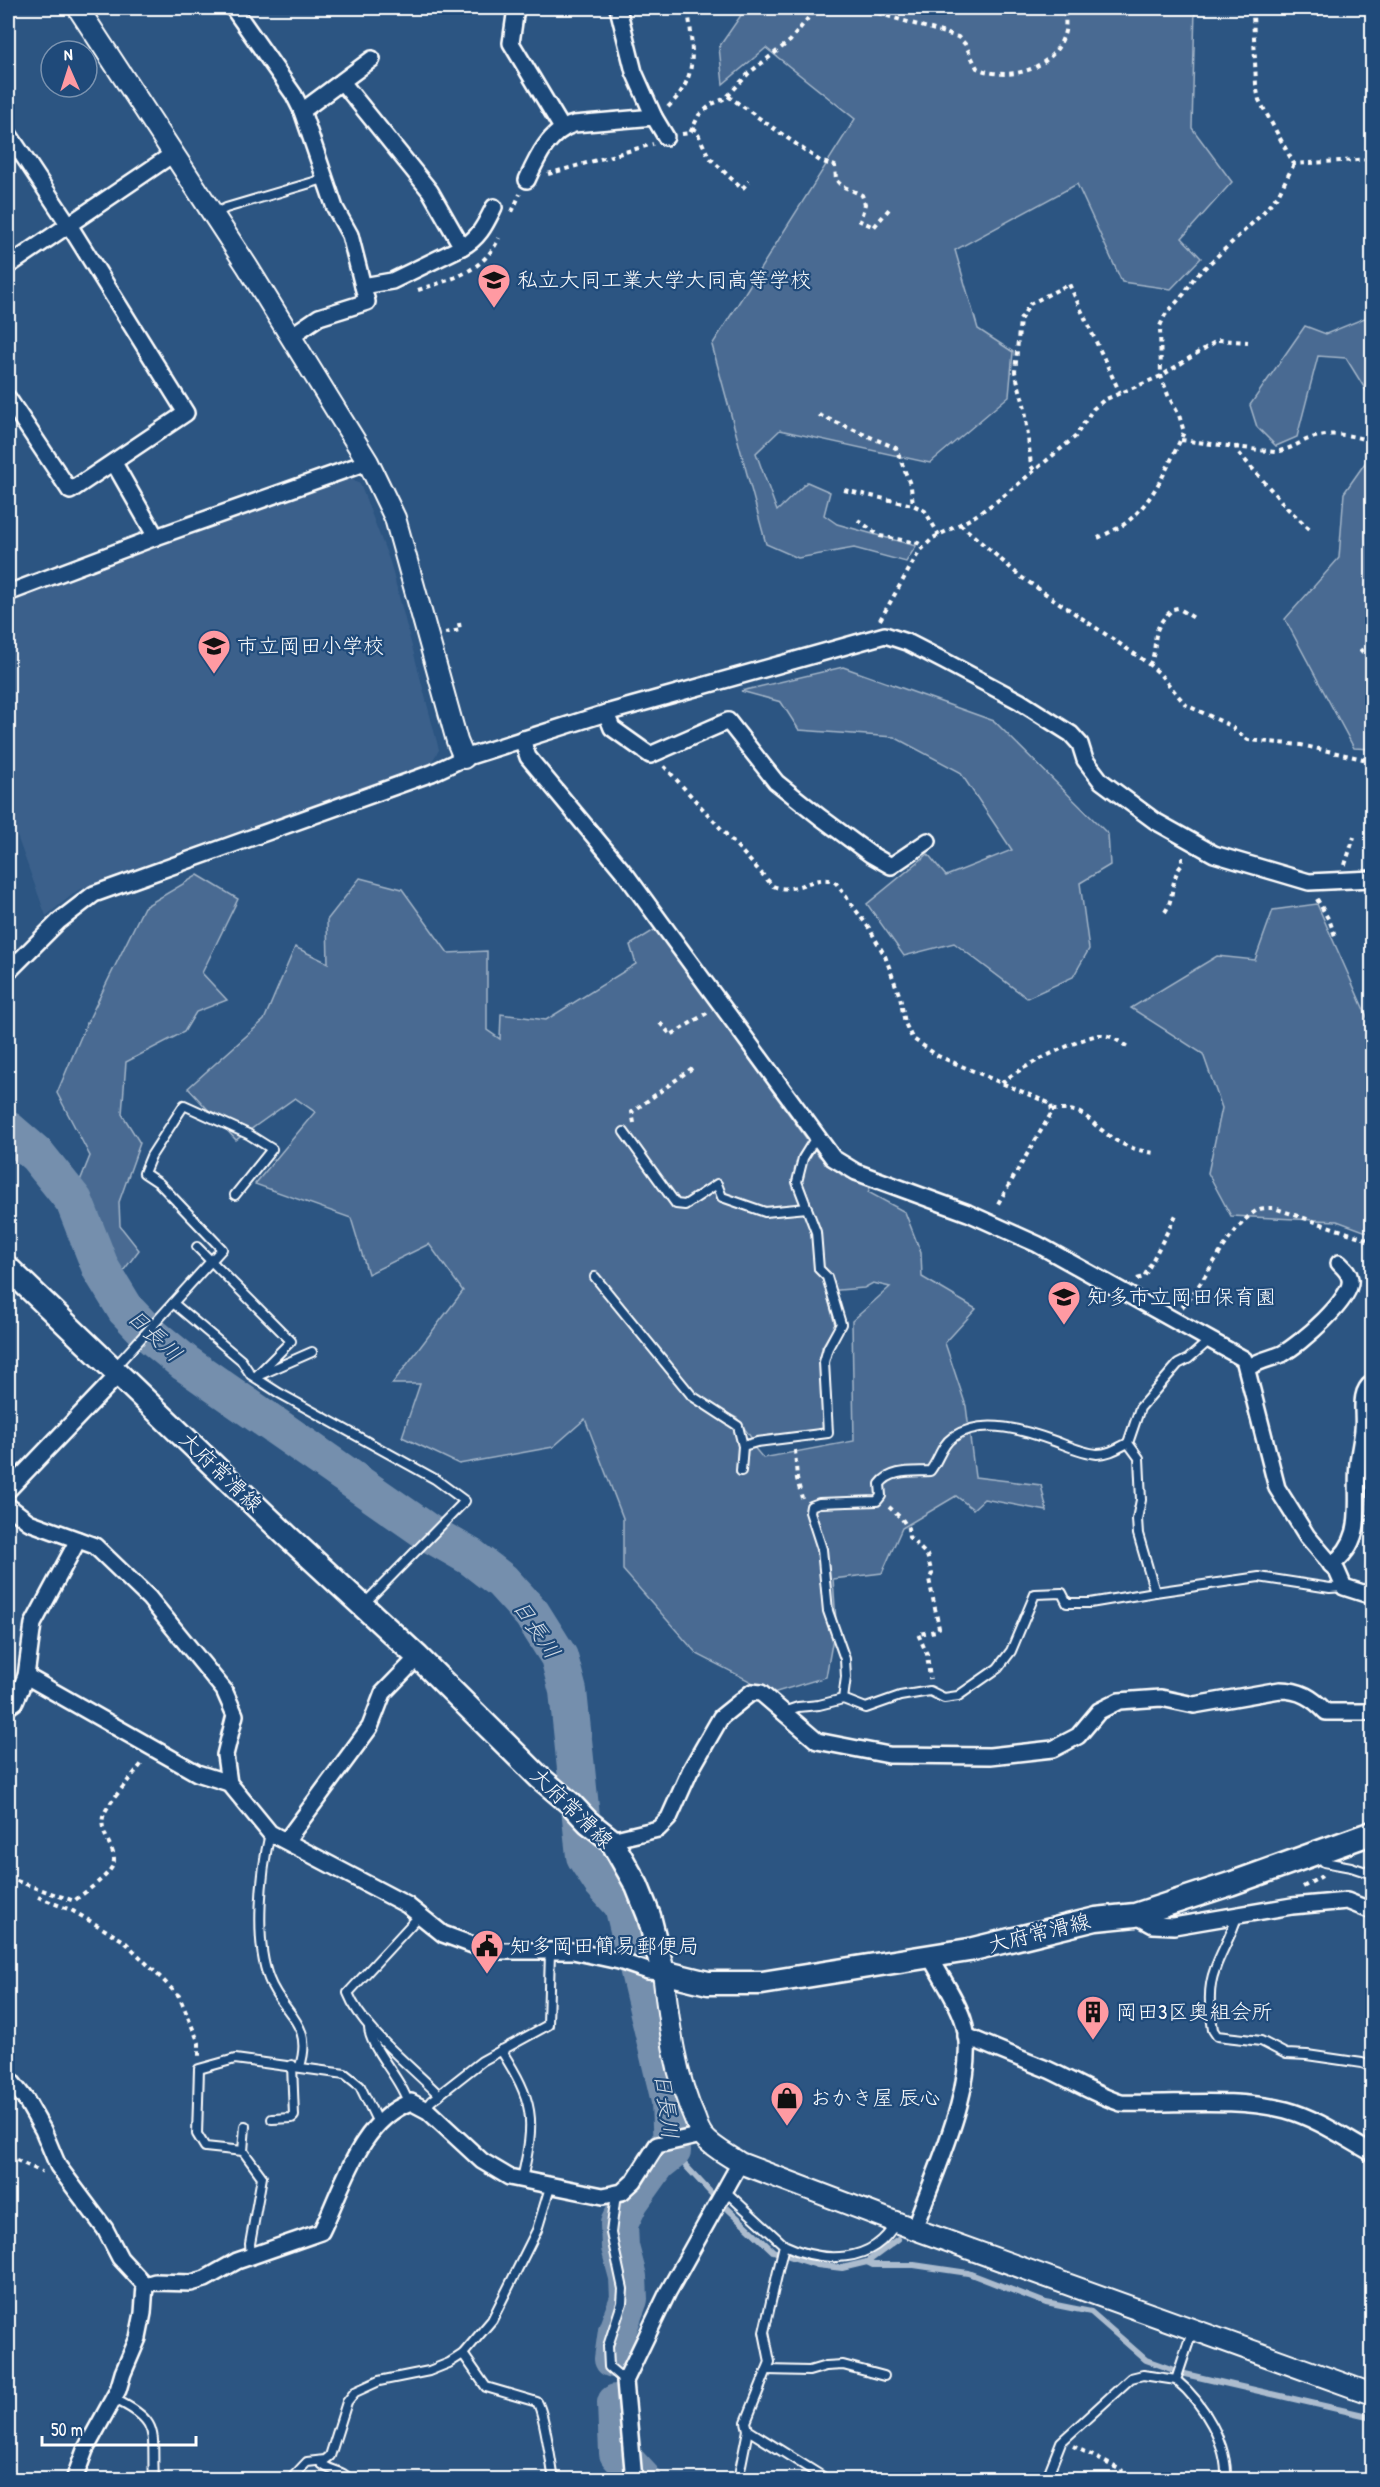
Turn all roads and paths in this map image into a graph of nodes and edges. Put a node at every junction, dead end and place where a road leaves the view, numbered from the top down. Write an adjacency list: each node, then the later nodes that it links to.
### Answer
1 (78, 8): 21 (street)
2 (232, 8): 15 (street)
3 (516, 8): 17 (street)
4 (618, 8): 16 (street)
5 (689, 8): 16 (path)
6 (816, 8): 14 (path)
7 (861, 8): 8 (path)
8 (1065, 8)
9 (1251, 8): 11 (path)
10 (1327, 8): 11 (path)
11 (1254, 13): 23 (path)
12 (372, 59): 13 (street)
13 (342, 82): 15 (street); 33 (street)
14 (728, 96): 18 (path); 28 (path)
15 (302, 111): 24 (street)
16 (656, 119): 17 (street); 20 (street)
17 (562, 128): 25 (street)
18 (692, 128): 20 (path); 26 (path)
19 (8, 133): 31 (street)
20 (666, 137): 25 (path)
21 (172, 154): 29 (street); 31 (street)
22 (1372, 159): 23 (path)
23 (1294, 164): 39 (path)
24 (324, 179): 29 (lane); 35 (street)
25 (527, 180): 30 (path)
26 (749, 181)
27 (494, 207): 33 (street)
28 (890, 208)
29 (213, 214): 37 (street)
30 (509, 219)
31 (69, 225): 34 (street); 47 (street)
32 (504, 228): 36 (path)
33 (462, 247): 35 (street)
34 (8, 266)
35 (363, 286): 37 (street)
36 (417, 290)
37 (291, 336): 46 (street)
38 (1248, 342): 39 (path)
39 (1161, 376): 40 (path); 43 (path)
40 (1120, 393): 48 (path); 48 (path)
41 (8, 398): 47 (street)
42 (819, 415): 50 (path)
43 (1180, 440): 45 (path); 56 (path)
44 (1372, 442): 45 (path)
45 (1236, 446): 53 (path)
46 (368, 462): 55 (street); 69 (street)
47 (114, 463): 55 (street)
48 (1034, 470): 52 (path)
49 (844, 490): 50 (path)
50 (913, 505): 54 (path)
51 (858, 520): 57 (path)
52 (960, 524): 54 (path); 65 (path)
53 (1311, 530)
54 (939, 535): 57 (path)
55 (156, 537): 58 (street)
56 (1098, 538)
57 (924, 547): 62 (path)
58 (8, 592)
59 (1194, 618): 65 (path)
60 (459, 623): 61 (path)
61 (444, 634)
62 (877, 638): 66 (street); 71 (street)
63 (1360, 649): 64 (path)
64 (1372, 662)
65 (1149, 665): 70 (path)
66 (606, 713): 67 (street); 68 (street)
67 (522, 739): 69 (street); 87 (street)
68 (654, 753): 73 (street); 84 (path)
69 (464, 758): 79 (street)
70 (1372, 761)
71 (1184, 837): 76 (street); 77 (path)
72 (1354, 837): 75 (path)
73 (928, 841)
74 (1372, 879): 75 (street)
75 (1342, 881): 76 (street)
76 (1312, 882): 78 (path)
77 (1165, 912)
78 (1335, 936)
79 (8, 972)
80 (660, 1023): 81 (path)
81 (688, 1026)
82 (1129, 1048): 84 (path)
83 (694, 1066): 86 (path)
84 (1002, 1083): 85 (path)
85 (1052, 1110): 88 (path); 92 (path)
86 (624, 1132): 90 (lane)
87 (816, 1137): 90 (lane); 92 (street)
88 (1155, 1152)
89 (235, 1195): 95 (lane)
90 (807, 1208): 108 (lane)
91 (1176, 1215): 99 (path)
92 (987, 1222): 99 (street)
93 (1372, 1241): 101 (path)
94 (197, 1247): 95 (lane)
95 (212, 1262): 100 (lane); 106 (lane)
96 (1339, 1263): 104 (street)
97 (595, 1277): 110 (lane)
98 (11, 1279): 105 (main road, 大府常滑線)
99 (1107, 1282): 102 (street)
100 (173, 1303): 105 (lane); 106 (lane)
101 (1172, 1304)
102 (1211, 1339): 104 (street); 109 (lane)
103 (312, 1352): 106 (lane)
104 (1248, 1368): 117 (street)
105 (116, 1372): 112 (street); 121 (main road, 大府常滑線)
106 (255, 1377): 121 (lane)
107 (1372, 1383): 117 (street)
108 (794, 1438): 110 (lane); 115 (path)
109 (1128, 1443): 113 (lane); 119 (lane)
110 (743, 1446): 111 (lane)
111 (741, 1471)
112 (8, 1490)
113 (879, 1498): 115 (lane); 124 (path)
114 (8, 1506): 116 (street)
115 (811, 1508): 125 (lane)
116 (78, 1539): 123 (street); 130 (street)
117 (1331, 1565): 118 (street)
118 (1344, 1587): 119 (lane); 120 (street)
119 (1155, 1592): 124 (lane)
120 (1372, 1596)
121 (362, 1606): 122 (main road, 大府常滑線)
122 (418, 1657): 133 (main road, 大府常滑線); 134 (street)
123 (26, 1676): 126 (street); 129 (street)
124 (930, 1691): 125 (lane)
125 (843, 1700): 127 (lane)
126 (8, 1707)
127 (783, 1712): 128 (street); 133 (street)
128 (1372, 1712)
129 (153, 1748): 130 (street); 138 (path)
130 (229, 1783): 131 (street)
131 (270, 1833): 134 (street); 151 (lane)
132 (1372, 1833): 135 (main road, 大府常滑線)
133 (611, 1840): 147 (main road, 大府常滑線)
134 (286, 1841): 143 (street)
135 (1317, 1853): 136 (lane); 142 (main road, 大府常滑線)
136 (1341, 1865): 137 (lane); 140 (path)
137 (1372, 1874)
138 (8, 1878)
139 (38, 1898): 153 (path)
140 (1292, 1906): 141 (street); 144 (street)
141 (1372, 1911)
142 (1135, 1915): 144 (street); 146 (main road, 大府常滑線)
143 (420, 1916): 145 (street); 148 (lane)
144 (1237, 1916): 152 (lane)
145 (549, 1951): 147 (street); 150 (lane)
146 (931, 1958): 147 (main road, 大府常滑線); 149 (street)
147 (655, 1971): 161 (street)
148 (369, 2026): 155 (lane); 156 (lane)
149 (966, 2036): 163 (street); 169 (street)
150 (501, 2050): 155 (lane); 165 (lane)
151 (296, 2066): 153 (lane); 158 (lane); 159 (lane)
152 (1372, 2067)
153 (199, 2069): 162 (lane)
154 (8, 2076): 172 (street)
155 (439, 2095): 157 (lane)
156 (408, 2103): 157 (street); 159 (street)
157 (425, 2109): 165 (street)
158 (272, 2119)
159 (378, 2123): 171 (street)
160 (245, 2126): 162 (lane)
161 (702, 2135): 164 (street); 168 (street)
162 (243, 2151): 171 (lane)
163 (1372, 2153)
164 (740, 2163): 167 (street); 169 (street)
165 (522, 2179): 166 (street)
166 (551, 2184): 168 (street); 174 (lane)
167 (724, 2190): 170 (lane); 178 (street)
168 (616, 2194): 178 (lane)
169 (905, 2226): 170 (lane); 173 (street)
170 (784, 2245): 175 (lane)
171 (251, 2256): 172 (street)
172 (145, 2285): 180 (street)
173 (1194, 2328): 177 (lane); 179 (street)
174 (463, 2354): 183 (lane); 188 (lane)
175 (766, 2370): 176 (lane); 181 (lane)
176 (884, 2376)
177 (1176, 2380): 182 (lane); 194 (lane)
178 (625, 2381): 189 (street)
179 (1372, 2394)
180 (114, 2399): 184 (street); 185 (lane)
181 (748, 2430): 190 (lane); 191 (lane)
182 (1061, 2442): 192 (lane); 193 (path)
183 (319, 2461): 186 (lane); 187 (lane)
184 (74, 2480)
185 (154, 2480)
186 (290, 2480)
187 (350, 2480)
188 (554, 2480)
189 (634, 2480)
190 (738, 2480)
191 (828, 2480)
192 (1046, 2480)
193 (1119, 2480)
194 (1226, 2480)

